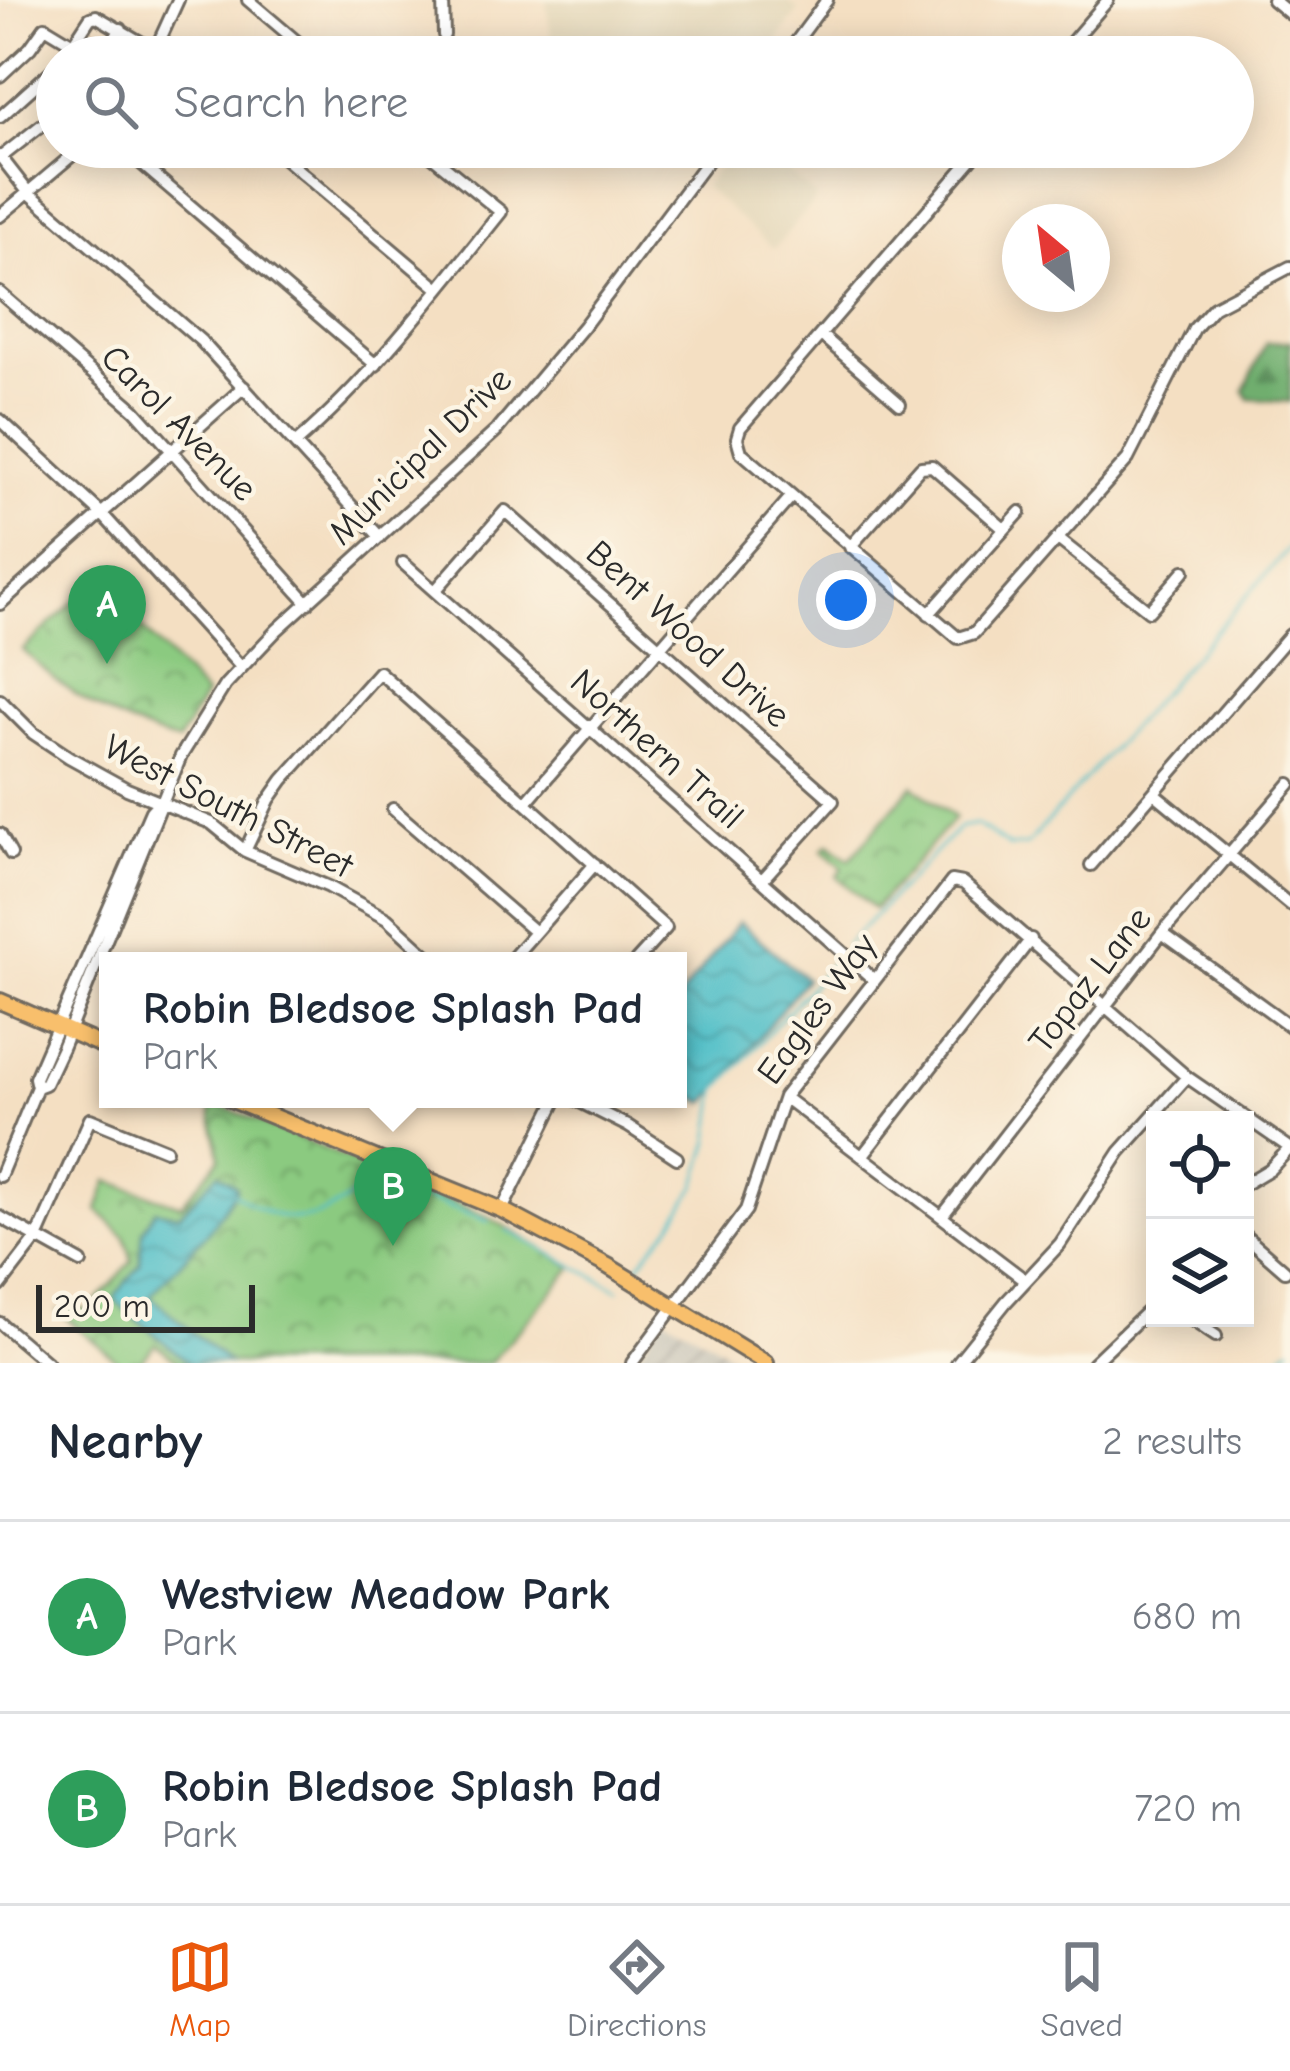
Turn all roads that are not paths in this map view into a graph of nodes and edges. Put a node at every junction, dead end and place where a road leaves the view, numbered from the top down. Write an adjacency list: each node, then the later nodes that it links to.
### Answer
1 (178, 0): 13 (street)
2 (248, 0): 14 (street)
3 (443, 0): 9 (street)
4 (827, 0): 15 (street)
5 (1108, 0): 16 (street)
6 (1274, 0): 7 (street)
7 (1290, 14)
8 (122, 29): 10 (street); 11 (street); 12 (street)
9 (444, 35)
10 (78, 36)
11 (117, 36)
12 (132, 36)
13 (165, 36)
14 (290, 36)
15 (800, 36)
16 (1077, 36)
17 (36, 37): 18 (street)
18 (0, 76)
19 (36, 85): 20 (street)
20 (0, 117)
21 (36, 129): 22 (street)
22 (0, 157): 29 (street)
23 (57, 168): 29 (street)
24 (146, 168): 35 (street)
25 (296, 168): 32 (street)
26 (447, 168): 32 (street)
27 (702, 168): 45 (street, Municipal Drive)
28 (964, 168): 34 (street)
29 (28, 192): 30 (street); 36 (street)
30 (0, 216)
31 (1290, 267): 46 (street)
32 (439, 290): 35 (street)
33 (0, 293): 40 (street, Carol Avenue)
34 (820, 334): 37 (street); 41 (street)
35 (376, 365): 39 (street)
36 (244, 387): 39 (street); 40 (street)
37 (900, 404)
38 (0, 420): 43 (street)
39 (296, 443): 45 (street)
40 (174, 449): 43 (street); 51 (street, Carol Avenue)
41 (791, 497): 47 (street); 55 (street)
42 (1019, 512): 44 (street)
43 (102, 514): 52 (street); 56 (street)
44 (1004, 529): 47 (street); 53 (street)
45 (380, 537): 51 (street, Municipal Drive)
46 (1058, 539): 49 (street); 53 (street)
47 (850, 547): 53 (street)
48 (403, 563): 50 (street, Northern Trail)
49 (1184, 571)
50 (435, 591): 55 (street, Bent Wood Drive); 58 (street, Northern Trail)
51 (308, 603): 56 (street, Municipal Drive)
52 (0, 604)
53 (929, 614)
54 (1290, 635): 60 (street)
55 (662, 648): 58 (street); 70 (street, Bent Wood Drive)
56 (241, 667): 61 (street, Municipal Drive)
57 (0, 700): 61 (street, West South Street)
58 (590, 728): 62 (street); 70 (street, Northern Trail)
59 (1290, 784): 67 (street, Topaz Lane)
60 (1154, 794): 67 (street); 69 (street)
61 (161, 800): 65 (street, West South Street); 82 (street, Municipal Drive)
62 (526, 802): 65 (street); 68 (street)
63 (393, 809): 72 (street)
64 (0, 834): 66 (street)
65 (245, 851): 75 (street, West South Street)
66 (11, 854)
67 (1228, 856): 71 (street); 73 (street, Topaz Lane)
68 (595, 864): 72 (street); 77 (street)
69 (1091, 865)
70 (762, 880): 78 (street, Northern Trail)
71 (1290, 905)
72 (535, 932): 76 (street)
73 (1162, 933): 80 (street, Topaz Lane); 81 (street)
74 (1030, 939): 78 (street, Eagles Way); 80 (street); 91 (street)
75 (423, 952)
76 (518, 952)
77 (644, 952)
78 (873, 979): 85 (street, Eagles Way)
79 (0, 1000): 82 (main road)
80 (1107, 1004): 84 (street); 96 (street, Topaz Lane)
81 (1290, 1026)
82 (63, 1028): 83 (main road); 93 (street, Municipal Drive)
83 (99, 1044)
84 (1187, 1077): 89 (street); 102 (street)
85 (784, 1096): 91 (street); 104 (street, Eagles Way)
86 (252, 1108): 95 (main road)
87 (553, 1108): 95 (street)
88 (592, 1108): 92 (street)
89 (1290, 1148): 94 (street)
90 (166, 1150): 98 (street)
91 (863, 1155): 96 (street)
92 (677, 1158)
93 (0, 1176)
94 (1254, 1179)
95 (502, 1210): 104 (main road)
96 (943, 1215): 102 (street)
97 (0, 1217): 98 (street)
98 (37, 1238): 100 (street); 103 (street)
99 (1254, 1244): 101 (street)
100 (80, 1262)
101 (1286, 1271)
102 (1025, 1280): 112 (street)
103 (0, 1286)
104 (672, 1308): 110 (street, Eagles Way); 111 (main road)
105 (1146, 1313): 113 (street)
106 (0, 1323): 109 (street)
107 (1202, 1327): 108 (street)
108 (1216, 1336)
109 (46, 1363)
110 (632, 1363)
111 (766, 1363)
112 (957, 1363)
113 (1093, 1363)

